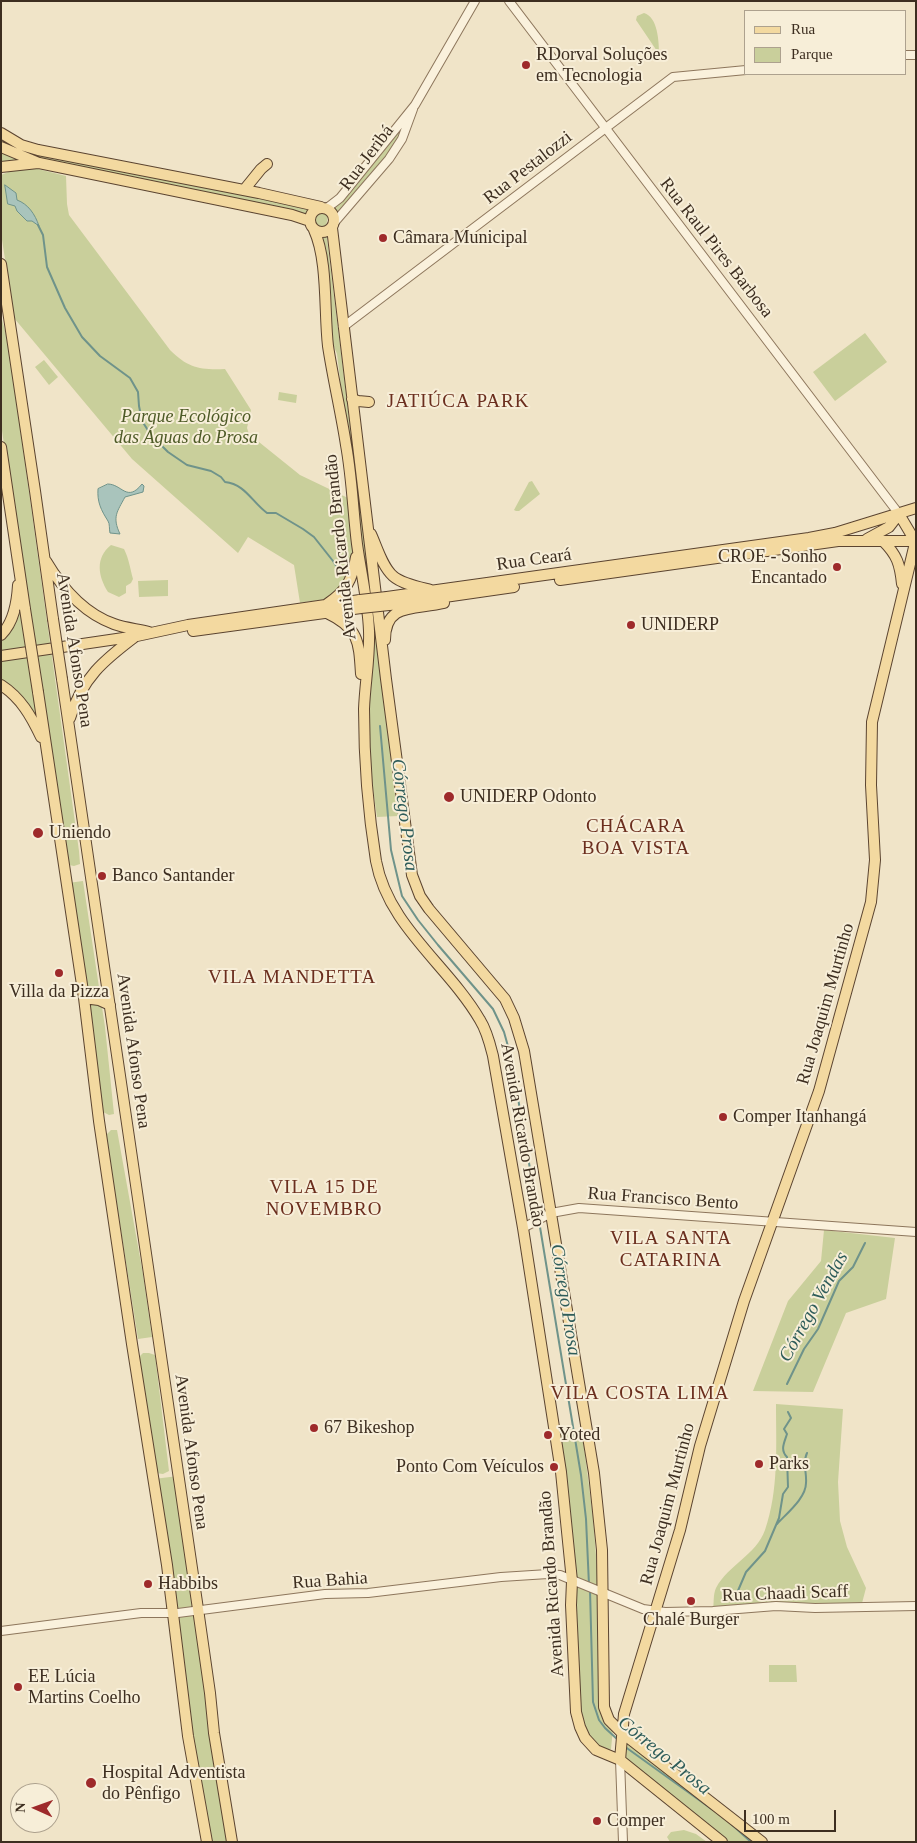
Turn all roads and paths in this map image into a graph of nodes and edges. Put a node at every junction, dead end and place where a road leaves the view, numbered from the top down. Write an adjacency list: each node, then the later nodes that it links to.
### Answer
1 (474, 1): 4 (street, Rua Jeribá)
2 (509, 1): 5 (street, Rua Raul Pires Barbosa)
3 (744, 70): 5 (street, Rua Pestalozzi)
4 (414, 105): 12 (street, Rua Jeribá); 14 (street, Rua Jeribá)
5 (604, 128): 16 (street, Rua Pestalozzi); 22 (street, Rua Raul Pires Barbosa)
6 (1, 133): 11 (main road)
7 (1, 147): 8 (main road)
8 (39, 163): 10 (main road); 13 (main road)
9 (267, 164): 11 (main road)
10 (1, 168)
11 (244, 190): 12 (main road)
12 (324, 208): 13 (main road); 14 (main road)
13 (312, 226): 14 (main road); 17 (main road, Avenida Ricardo Brandão)
14 (333, 226): 16 (main road, Avenida Ricardo Brandão)
15 (1, 264): 28 (main road, Avenida Afonso Pena)
16 (343, 328): 17 (main road); 18 (main road, Avenida Ricardo Brandão)
17 (330, 357): 27 (main road, Avenida Ricardo Brandão)
18 (352, 398): 19 (main road); 23 (main road, Avenida Ricardo Brandão)
19 (369, 402)
20 (1, 448): 29 (main road)
21 (916, 508): 22 (main road, Rua Ceará)
22 (899, 514): 24 (main road); 25 (main road); 32 (main road, Rua Ceará)
23 (367, 523): 32 (main road); 40 (main road, Avenida Ricardo Brandão)
24 (866, 540): 26 (main road, Rua Ceará); 33 (main road, Rua Ceará)
25 (916, 540): 26 (main road, Rua Ceará); 31 (main road, Rua Joaquim Murtinho)
26 (883, 541): 31 (main road)
27 (357, 544): 35 (main road); 42 (main road, Avenida Ricardo Brandão)
28 (43, 556): 36 (main road); 43 (main road, Avenida Afonso Pena, bridge)
29 (19, 564): 37 (main road); 44 (main road, bridge)
30 (916, 570): 31 (main road)
31 (904, 588): 48 (main road, Rua Joaquim Murtinho)
32 (434, 591): 34 (main road, Rua Ceará)
33 (474, 593): 34 (main road, Rua Ceará); 40 (main road)
34 (388, 601): 35 (main road, Rua Ceará, bridge)
35 (326, 609): 36 (main road, Rua Ceará); 42 (main road)
36 (154, 633): 38 (main road, Rua Ceará)
37 (1, 635)
38 (137, 636): 39 (main road, Rua Ceará); 43 (main road)
39 (1, 656)
40 (386, 679): 47 (main road, Avenida Ricardo Brandão)
41 (1, 685): 44 (main road)
42 (364, 708): 49 (main road, Avenida Ricardo Brandão)
43 (69, 721): 46 (main road, Avenida Afonso Pena)
44 (45, 746): 45 (main road)
45 (84, 998): 46 (main road); 56 (main road)
46 (110, 1005): 54 (main road, Avenida Afonso Pena)
47 (547, 1215): 48 (street, Rua Francisco Bento); 49 (street, Rua Francisco Bento); 52 (main road, Avenida Ricardo Brandão)
48 (774, 1222): 50 (street, Rua Francisco Bento); 55 (main road, Rua Joaquim Murtinho)
49 (524, 1227): 51 (main road, Avenida Ricardo Brandão)
50 (916, 1232)
51 (574, 1582): 52 (street, Rua Bahia); 54 (street, Rua Bahia); 59 (main road, Avenida Ricardo Brandão)
52 (600, 1592): 55 (street, Rua Bahia); 58 (main road, Avenida Ricardo Brandão)
53 (916, 1606): 55 (street, Rua Chaadi Scaff)
54 (198, 1609): 56 (street, Rua Bahia); 61 (main road, Avenida Afonso Pena)
55 (654, 1611): 58 (main road, Rua Joaquim Murtinho)
56 (173, 1613): 57 (street, Rua Bahia); 60 (main road)
57 (1, 1631)
58 (622, 1736): 59 (main road, Rua Joaquim Murtinho); 64 (main road, Avenida Ricardo Brandão)
59 (620, 1758): 62 (street, Rua Joaquim Murtinho); 63 (main road, Avenida Ricardo Brandão)
60 (206, 1842)
61 (232, 1842)
62 (623, 1842)
63 (722, 1842)
64 (762, 1842)

